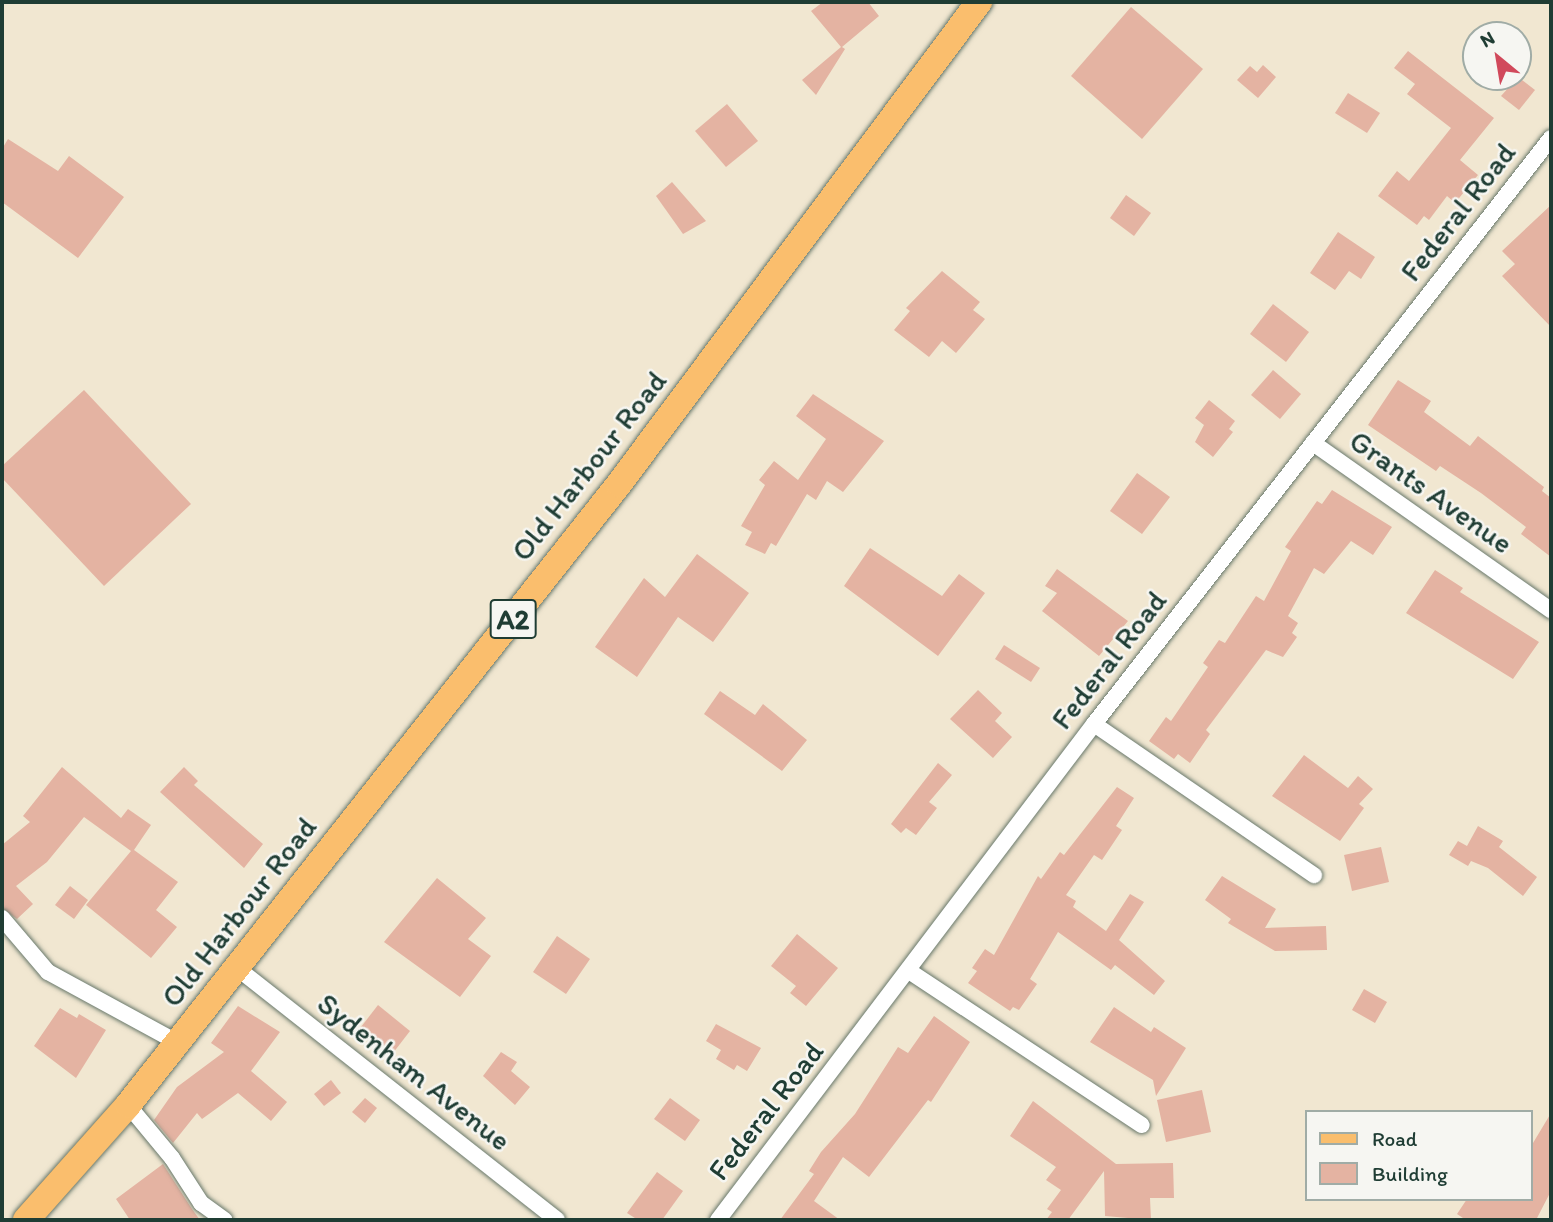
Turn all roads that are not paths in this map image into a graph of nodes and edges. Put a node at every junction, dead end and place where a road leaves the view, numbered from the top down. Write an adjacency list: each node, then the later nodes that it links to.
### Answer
1 (979, 2): 8 (main road, Old Harbour Road / A2)
2 (1551, 138): 3 (street, Federal Road)
3 (1313, 443): 4 (street, Grants Avenue); 5 (street, Federal Road)
4 (1551, 610)
5 (1094, 724): 6 (street); 9 (street, Federal Road)
6 (1314, 875)
7 (2, 918): 10 (street)
8 (237, 968): 10 (main road, Old Harbour Road / A2); 15 (street, Sydenham Avenue)
9 (909, 971): 12 (street); 16 (street, Federal Road)
10 (178, 1043): 11 (main road, Old Harbour Road / A2)
11 (128, 1105): 13 (main road, Old Harbour Road / A2); 14 (street)
12 (1142, 1125)
13 (26, 1220)
14 (224, 1220)
15 (557, 1220)
16 (718, 1220)

